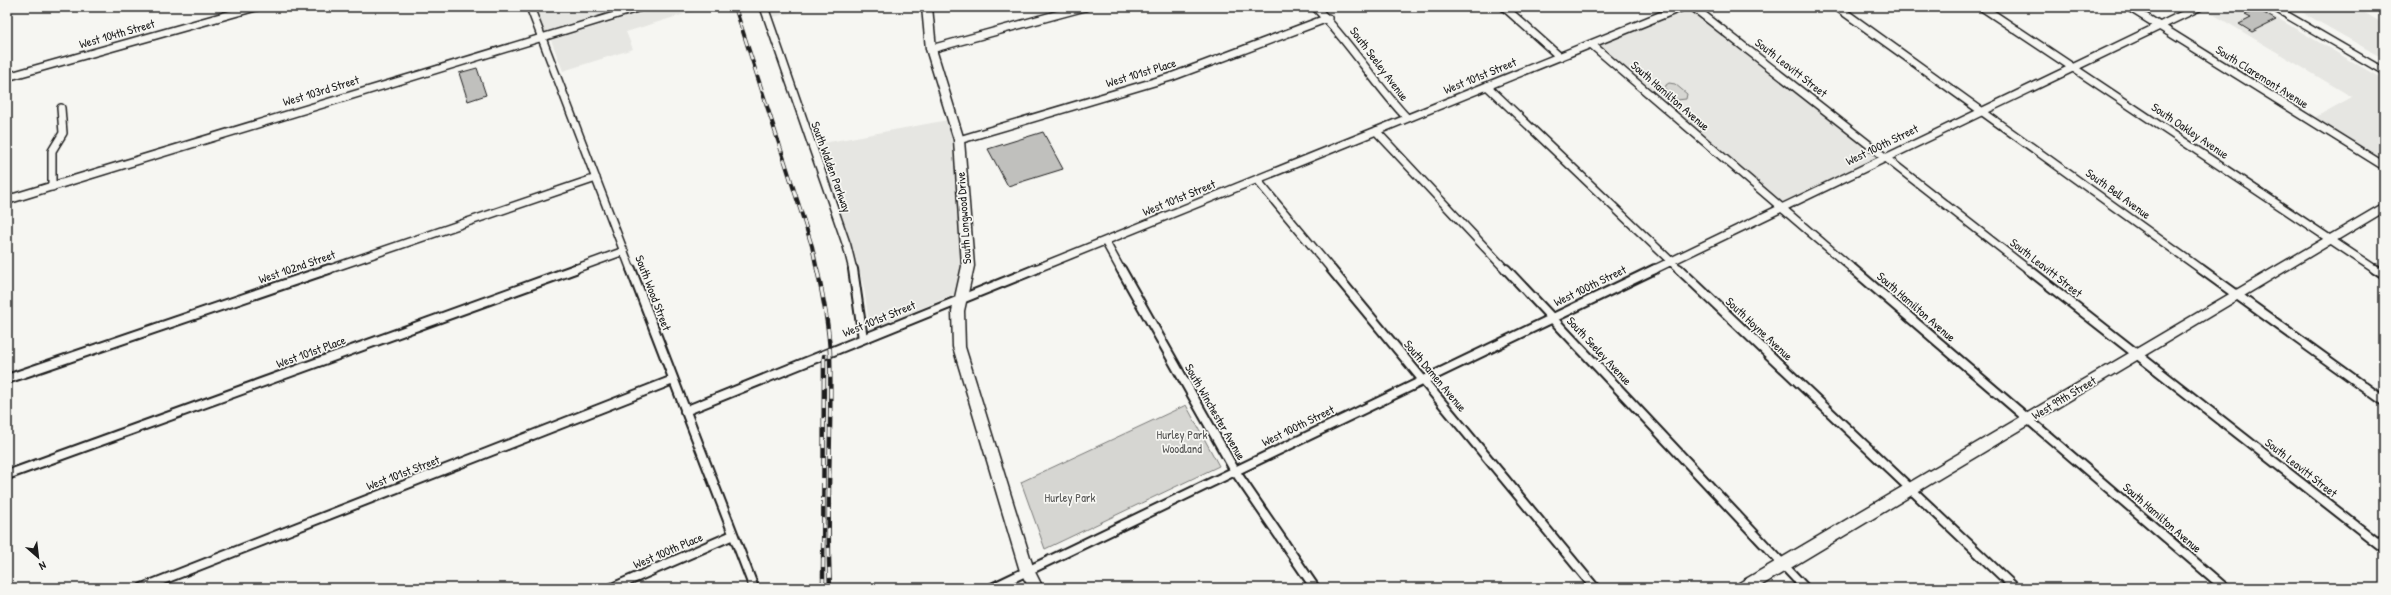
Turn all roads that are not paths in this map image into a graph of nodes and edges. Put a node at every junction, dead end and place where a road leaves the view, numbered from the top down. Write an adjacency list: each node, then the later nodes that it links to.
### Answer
1 (256, 7): 24 (street, West 104th Street)
2 (530, 7): 18 (street, South Wood Street)
3 (643, 7): 18 (street, West 103rd Street)
4 (764, 7): 47 (street, South Walden Parkway)
5 (927, 7): 20 (street, South Longwood Drive)
6 (1085, 7): 20 (street)
7 (1316, 7): 16 (street, South Seeley Avenue)
8 (1504, 7): 21 (street)
9 (1682, 7): 19 (street, West 101st Street)
10 (1693, 7): 31 (street, South Leavitt Street)
11 (1838, 7): 27 (street, South Bell Avenue)
12 (1982, 7): 22 (street, South Oakley Avenue)
13 (2129, 7): 17 (street, South Claremont Avenue)
14 (2199, 7): 17 (street, West 100th Street)
15 (2272, 7): 23 (street)
16 (1328, 18): 28 (street, South Seeley Avenue); 30 (street, West 101st Place)
17 (2160, 26): 22 (street, West 100th Street); 32 (street, South Claremont Avenue)
18 (541, 38): 33 (street, South Wood Street); 35 (street, West 103rd Street)
19 (1591, 44): 21 (street, West 101st Street); 38 (street, South Hamilton Avenue)
20 (931, 49): 30 (street, South Longwood Drive)
21 (1560, 56): 25 (street, West 101st Street)
22 (2073, 68): 27 (street, West 100th Street); 39 (street, South Oakley Avenue)
23 (2384, 72)
24 (7, 77)
25 (1487, 86): 28 (street, West 101st Street); 42 (street, South Hoyne Avenue)
26 (61, 108): 35 (street)
27 (1982, 111): 31 (street, West 100th Street); 44 (street, South Bell Avenue)
28 (1407, 118): 29 (street, West 101st Street)
29 (1376, 131): 34 (street, West 101st Street); 46 (street, South Seeley Avenue)
30 (959, 140): 45 (street, South Longwood Drive)
31 (1886, 158): 38 (street, West 100th Street); 48 (street, South Leavitt Street)
32 (2384, 166)
33 (596, 178): 41 (street, South Wood Street); 49 (street, West 102nd Street)
34 (1256, 180): 40 (street, West 101st Street); 51 (street, South Damen Avenue)
35 (52, 187): 36 (street, West 103rd Street)
36 (7, 200)
37 (2384, 207): 39 (street, West 99th Street)
38 (1782, 208): 42 (street, West 100th Street); 54 (street, South Hamilton Avenue)
39 (2330, 239): 43 (street, South Oakley Avenue); 44 (street, West 99th Street)
40 (1105, 241): 45 (street, West 101st Street); 55 (street, South Winchester Avenue)
41 (624, 251): 50 (street, South Wood Street); 56 (street, West 101st Place)
42 (1671, 261): 46 (street, West 100th Street); 57 (street, South Hoyne Avenue)
43 (2384, 275)
44 (2237, 295): 48 (street, West 99th Street); 52 (street, South Bell Avenue)
45 (961, 299): 47 (street, West 101st Street); 61 (street, South Longwood Drive)
46 (1552, 318): 51 (street, West 100th Street); 60 (street, South Seeley Avenue)
47 (863, 339): 53 (street, West 101st Street)
48 (2136, 354): 54 (street, West 99th Street); 59 (street, South Leavitt Street)
49 (7, 379)
50 (674, 380): 53 (street, South Wood Street); 62 (street, West 101st Street)
51 (1423, 380): 55 (street, West 100th Street); 68 (street, South Damen Avenue)
52 (2384, 401)
53 (685, 411): 58 (street, South Wood Street)
54 (2028, 420): 57 (street, West 99th Street); 72 (street, South Hamilton Avenue)
55 (1235, 471): 61 (street, West 100th Street); 67 (street, South Winchester Avenue)
56 (7, 475)
57 (1911, 489): 60 (street, West 99th Street); 71 (street, South Hoyne Avenue)
58 (733, 535): 63 (street, West 100th Place); 64 (street, South Wood Street)
59 (2384, 548)
60 (1783, 565): 69 (street, West 99th Street); 70 (street, South Seeley Avenue)
61 (1026, 571): 65 (street, West 100th Street); 66 (street, South Longwood Drive)
62 (142, 588)
63 (612, 588)
64 (754, 588)
65 (992, 588)
66 (1036, 588)
67 (1315, 588)
68 (1595, 588)
69 (1744, 588)
70 (1805, 588)
71 (2016, 588)
72 (2225, 588)

